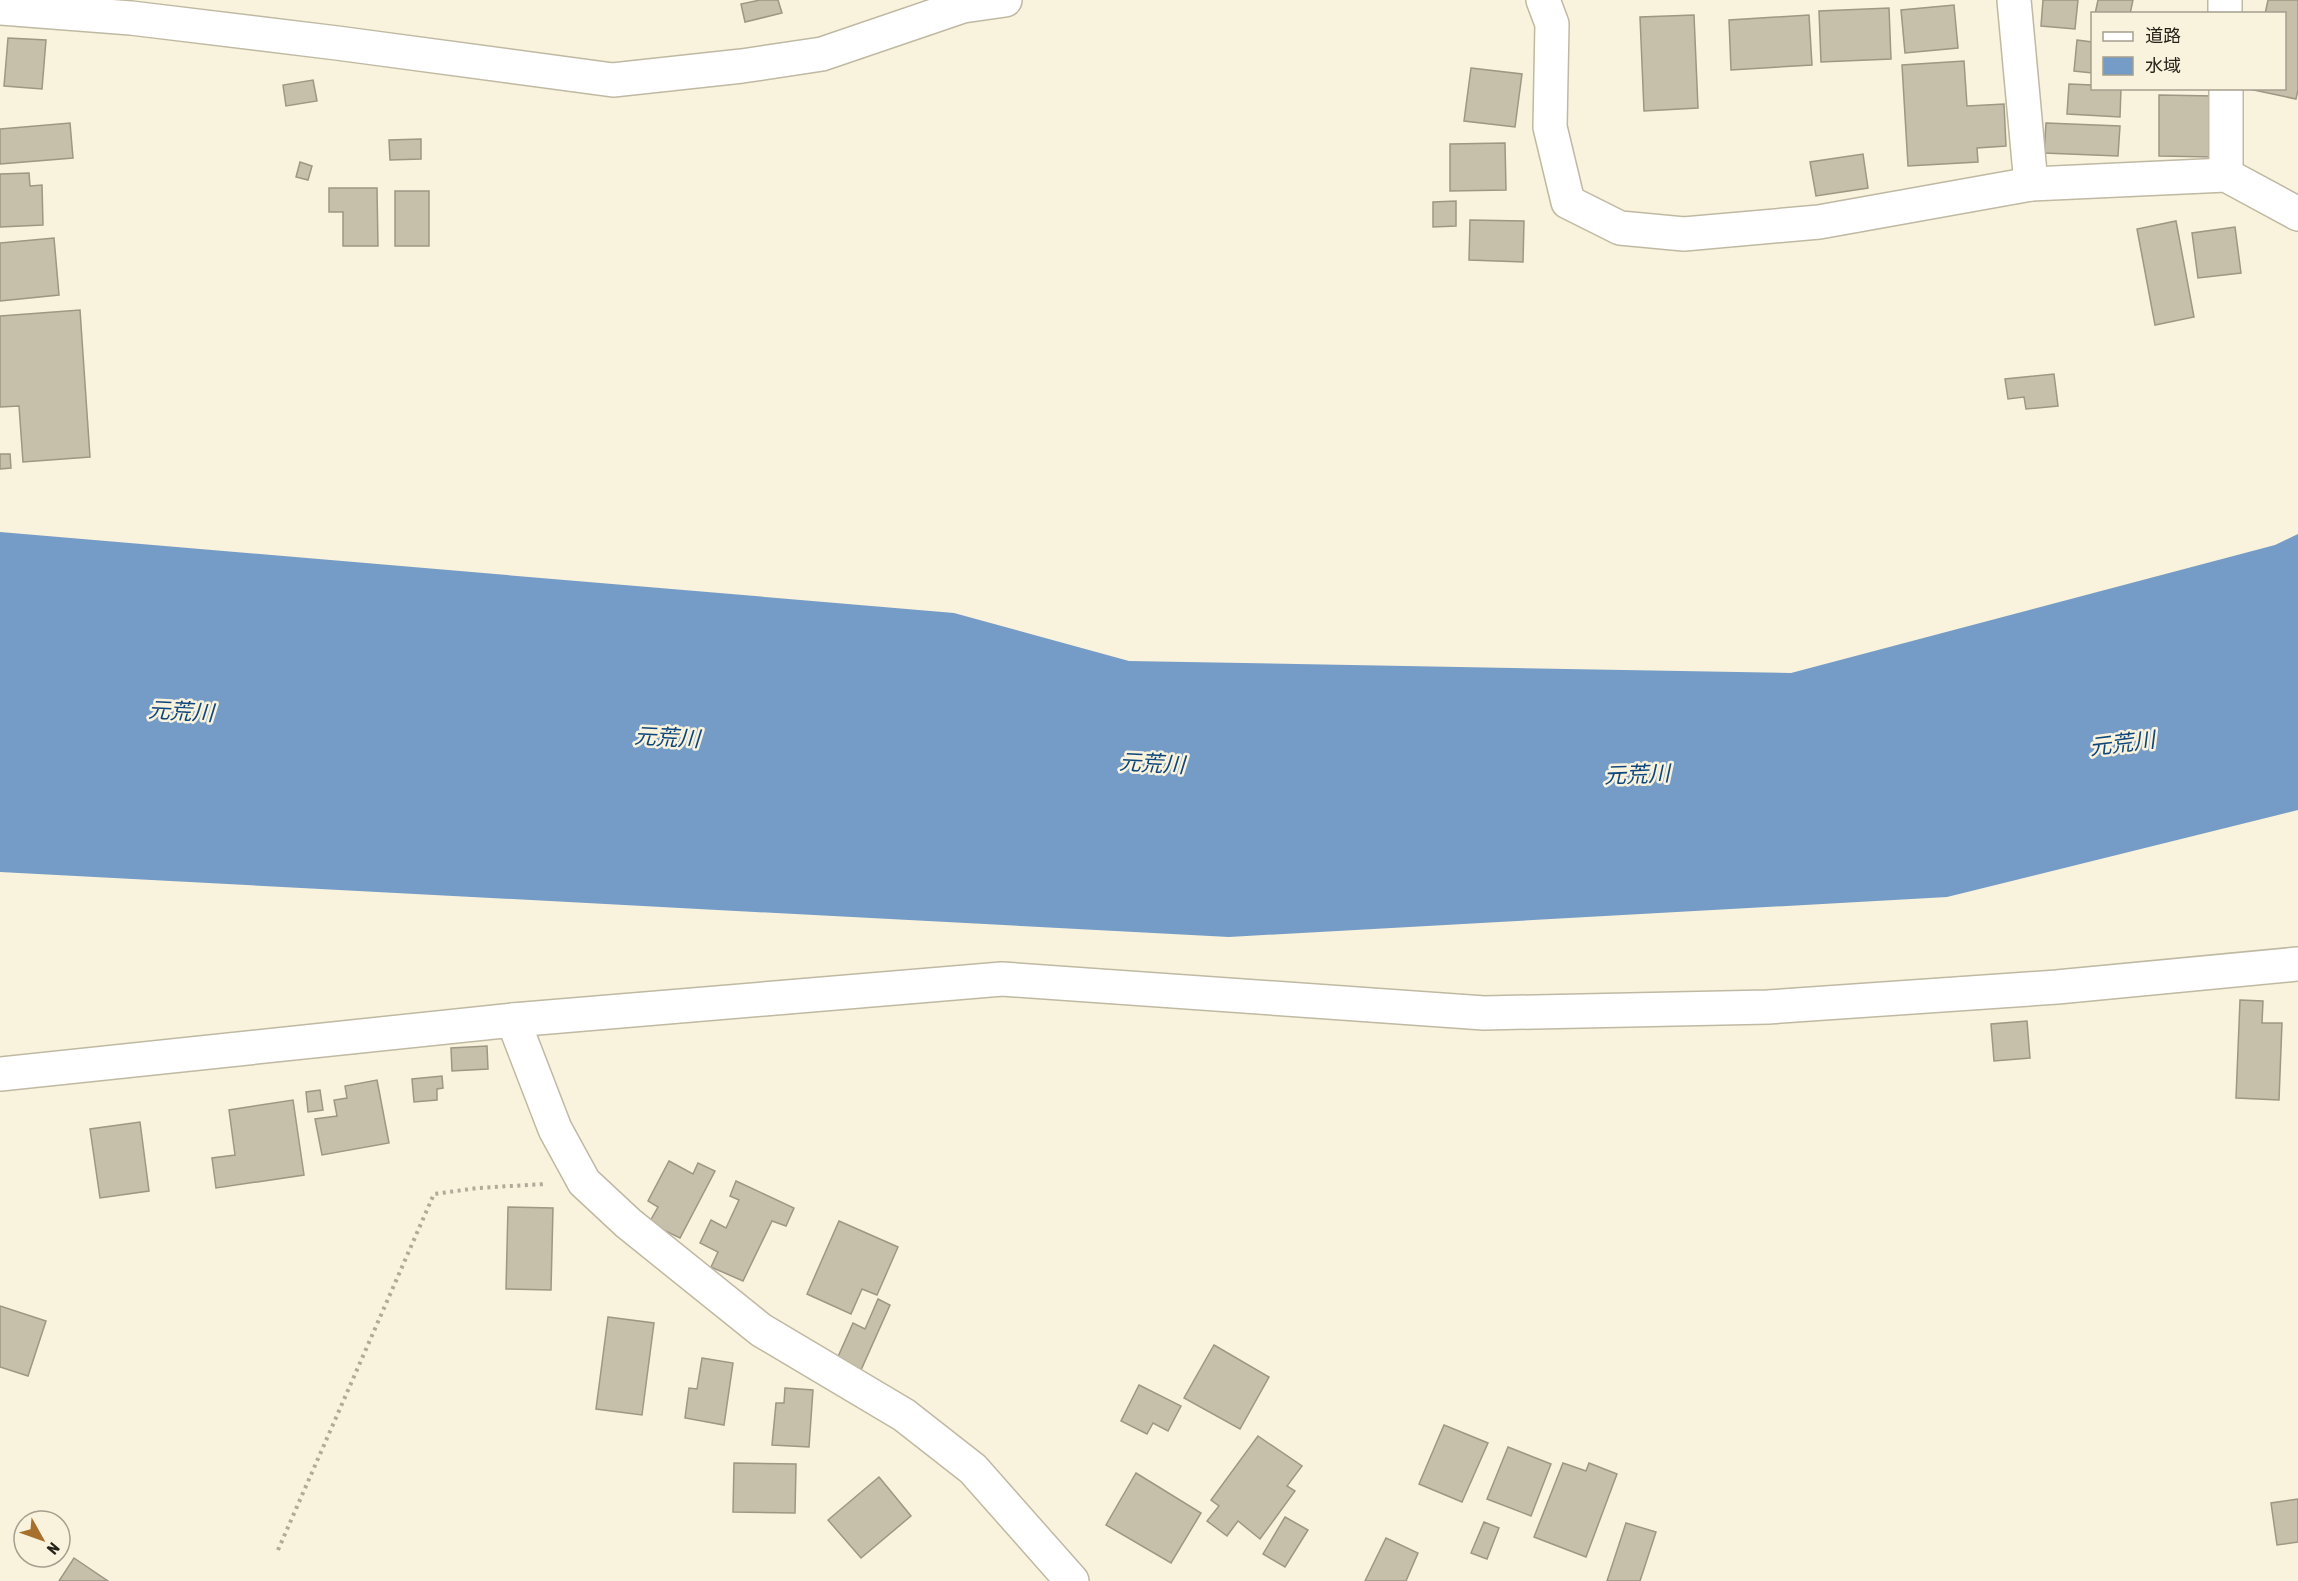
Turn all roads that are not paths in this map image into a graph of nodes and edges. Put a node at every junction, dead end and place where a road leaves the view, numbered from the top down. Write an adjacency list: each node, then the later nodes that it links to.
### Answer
1 (1005, 0): 4 (street)
2 (1543, 0): 9 (street)
3 (2014, 0): 9 (street)
4 (963, 3): 6 (street)
5 (0, 8): 6 (street)
6 (130, 9)
7 (2226, 90): 8 (street)
8 (2226, 176): 9 (street); 10 (street)
9 (2031, 184)
10 (2298, 214)
11 (2298, 964): 12 (street)
12 (513, 1020): 13 (street); 14 (street)
13 (0, 1074)
14 (1072, 1581)

